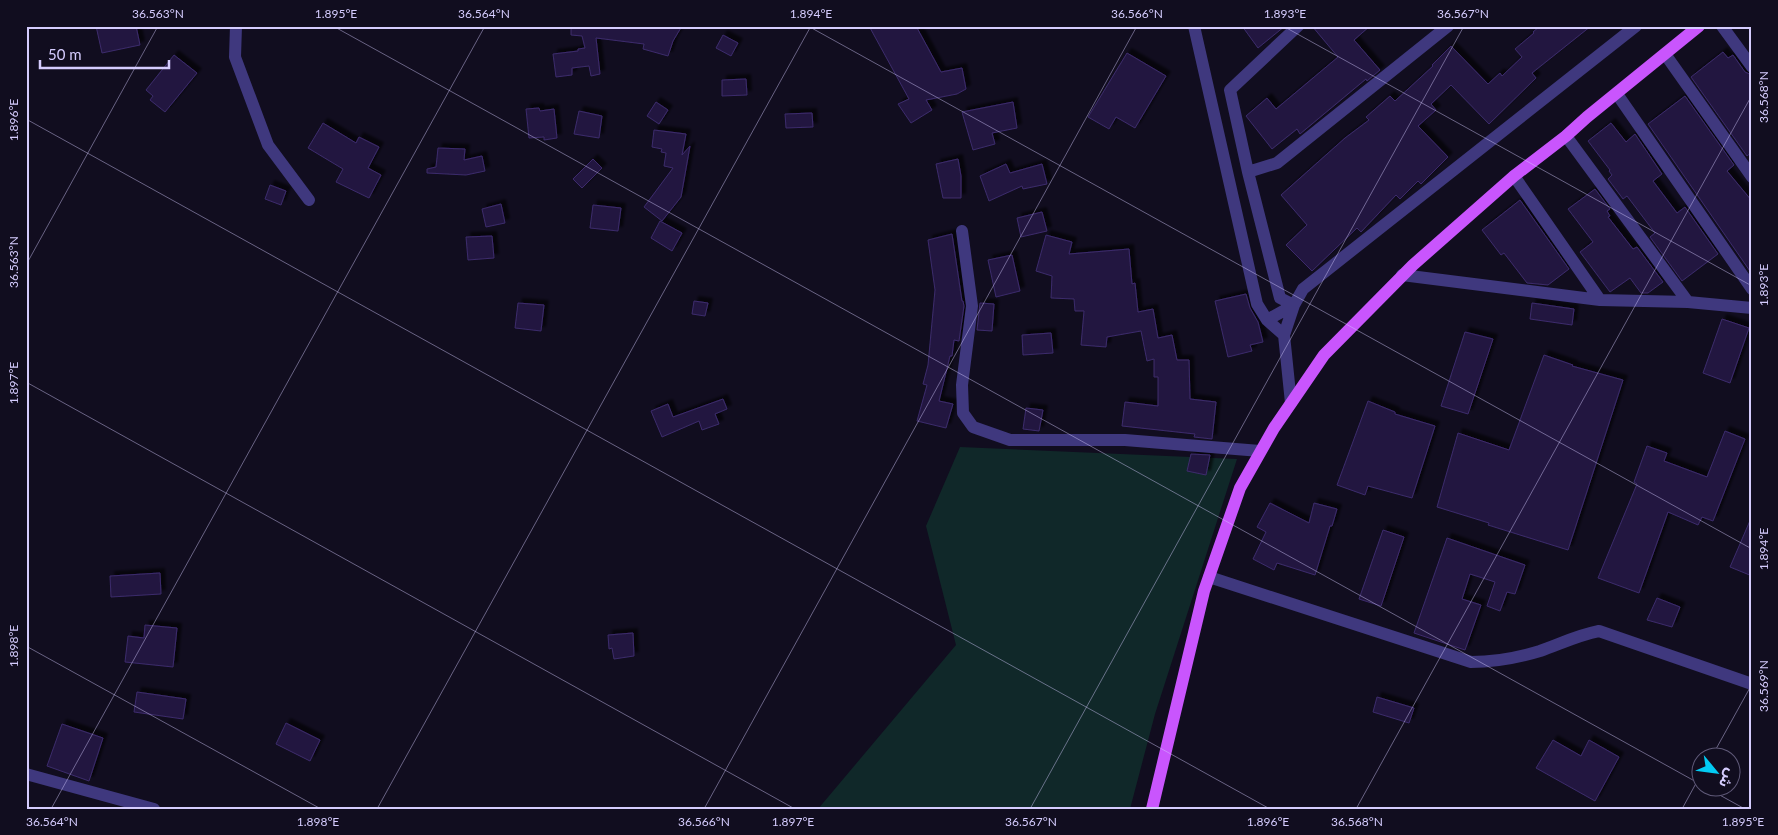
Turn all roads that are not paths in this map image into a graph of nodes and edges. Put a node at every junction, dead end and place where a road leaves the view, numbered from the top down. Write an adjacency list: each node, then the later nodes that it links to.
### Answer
1 (236, 26): 15 (street)
2 (1194, 26): 23 (street)
3 (1298, 26): 13 (street)
4 (1448, 26): 13 (street)
5 (1636, 26): 21 (street)
6 (1699, 26): 8 (main road)
7 (1722, 26): 9 (street)
8 (1665, 54): 10 (main road); 12 (street)
9 (1752, 67)
10 (1617, 94): 11 (main road); 18 (street)
11 (1566, 136): 14 (main road); 20 (street)
12 (1750, 169)
13 (1248, 172): 21 (street)
14 (1514, 176): 17 (main road); 19 (street)
15 (309, 200)
16 (962, 231): 26 (street)
17 (1402, 275): 19 (street); 25 (main road)
18 (1752, 289)
19 (1600, 300): 20 (street)
20 (1688, 302): 22 (street)
21 (1294, 305): 23 (street); 24 (street)
22 (1752, 308)
23 (1267, 320): 24 (street)
24 (1284, 335): 25 (street)
25 (1291, 403): 26 (main road)
26 (1260, 451): 27 (main road)
27 (1208, 577): 28 (street); 31 (main road)
28 (1752, 684)
29 (26, 774): 30 (street)
30 (154, 809)
31 (1152, 809)

